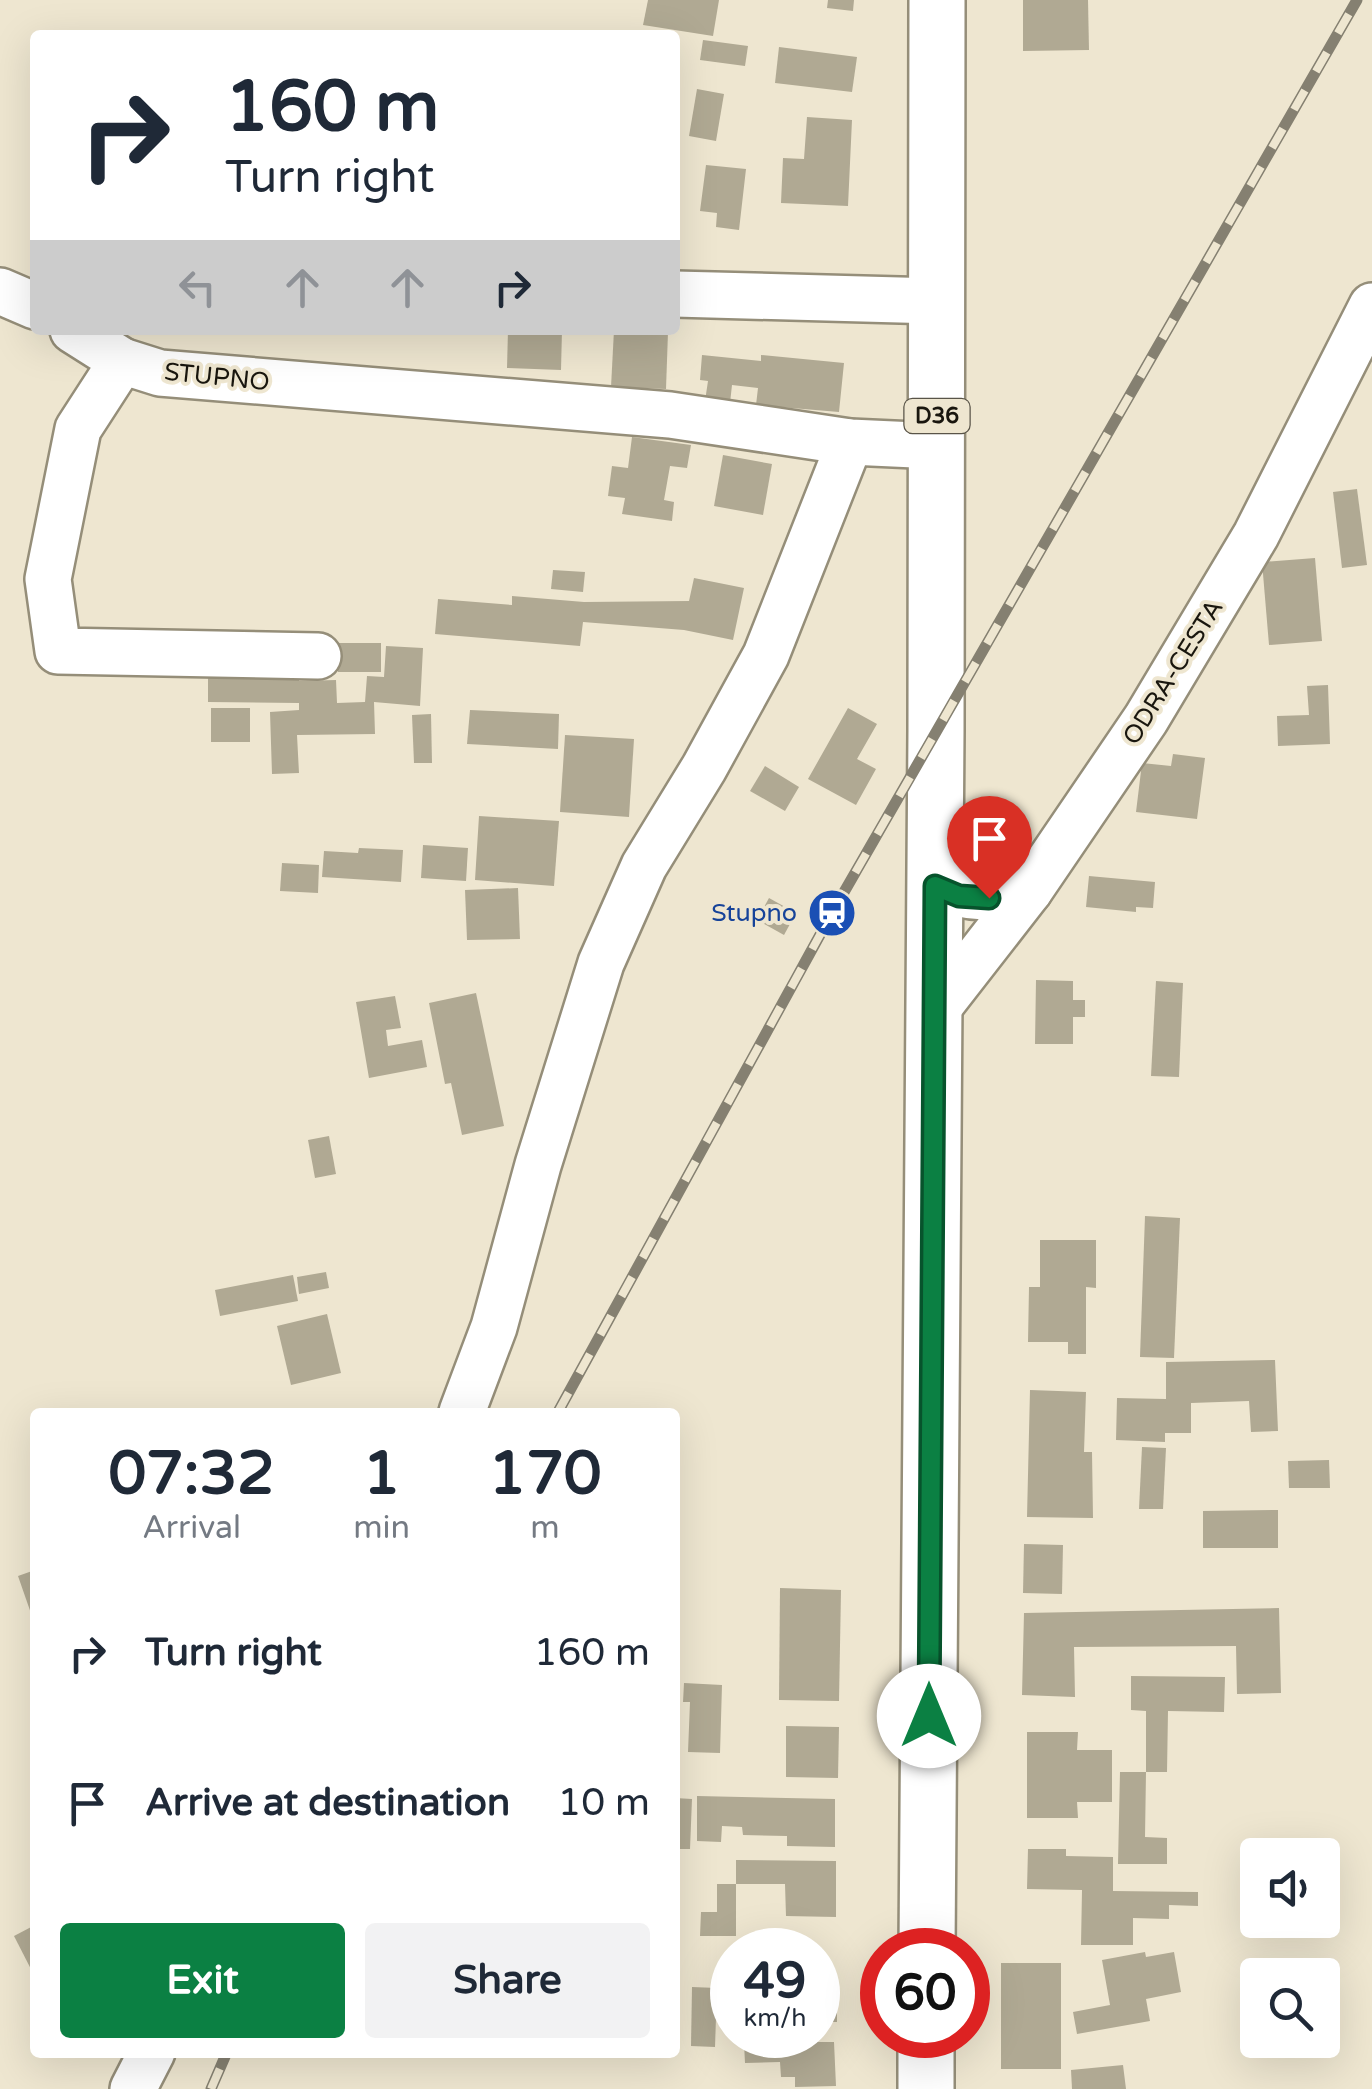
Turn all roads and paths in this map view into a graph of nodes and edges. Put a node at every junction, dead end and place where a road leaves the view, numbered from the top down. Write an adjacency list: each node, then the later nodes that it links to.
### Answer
1 (937, 0): 4 (main road, D36)
2 (0, 291): 5 (street)
3 (680, 294): 4 (street)
4 (937, 300): 10 (main road, D36)
5 (30, 304)
6 (1372, 306): 13 (street, ODRA-CESTA)
7 (81, 335): 8 (street, STUPNO)
8 (122, 361): 9 (street, STUPNO); 11 (street)
9 (850, 442): 10 (street, STUPNO); 15 (street)
10 (937, 446): 12 (main road, D36)
11 (318, 656)
12 (935, 886): 13 (street); 14 (main road, D36)
13 (1029, 892): 14 (street, ODRA-CESTA)
14 (934, 1013): 16 (main road, D36)
15 (464, 1408)
16 (927, 1928)
17 (149, 2058): 19 (street)
18 (926, 2058): 20 (main road)
19 (132, 2089)
20 (926, 2089)

